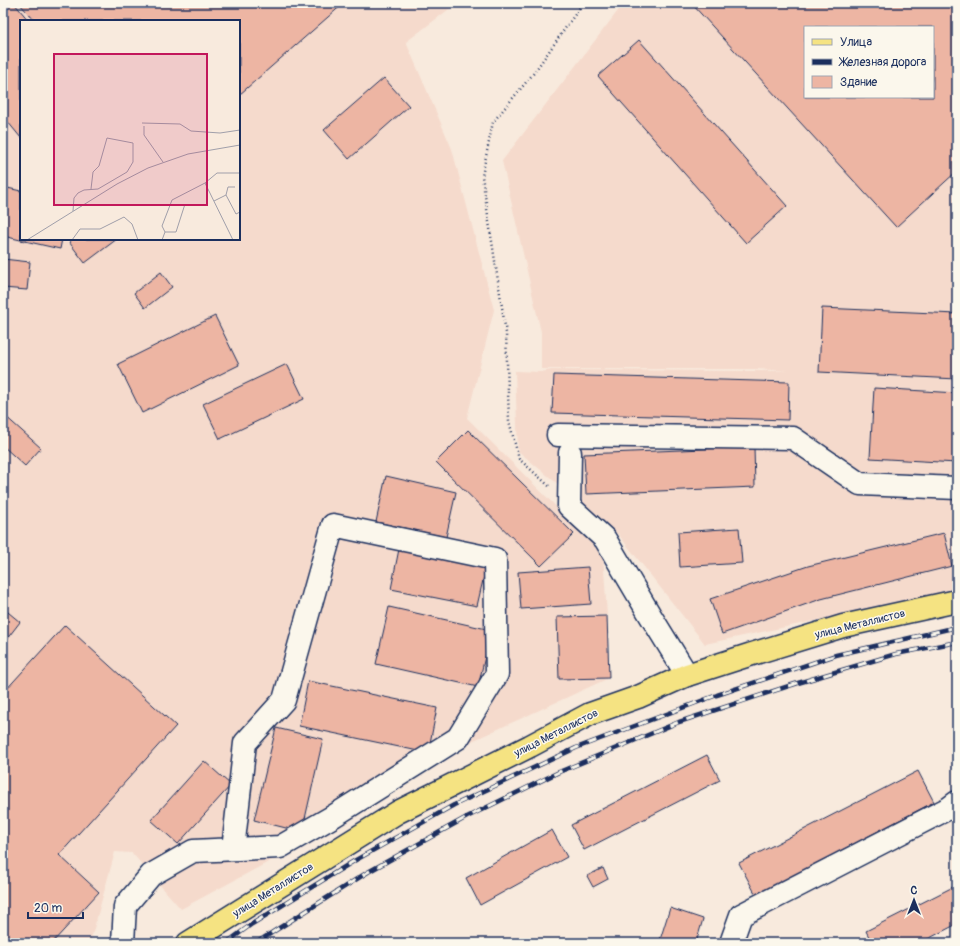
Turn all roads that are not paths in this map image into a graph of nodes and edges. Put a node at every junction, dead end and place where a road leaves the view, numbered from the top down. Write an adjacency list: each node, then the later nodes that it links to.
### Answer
1 (558, 435): 3 (street)
2 (570, 452): 5 (street)
3 (957, 488)
4 (957, 601): 5 (main road, улица Металлистов)
5 (687, 675): 9 (main road, улица Металлистов)
6 (954, 811): 10 (street)
7 (233, 849): 7 (street); 8 (street)
8 (123, 943)
9 (188, 943)
10 (731, 943)

